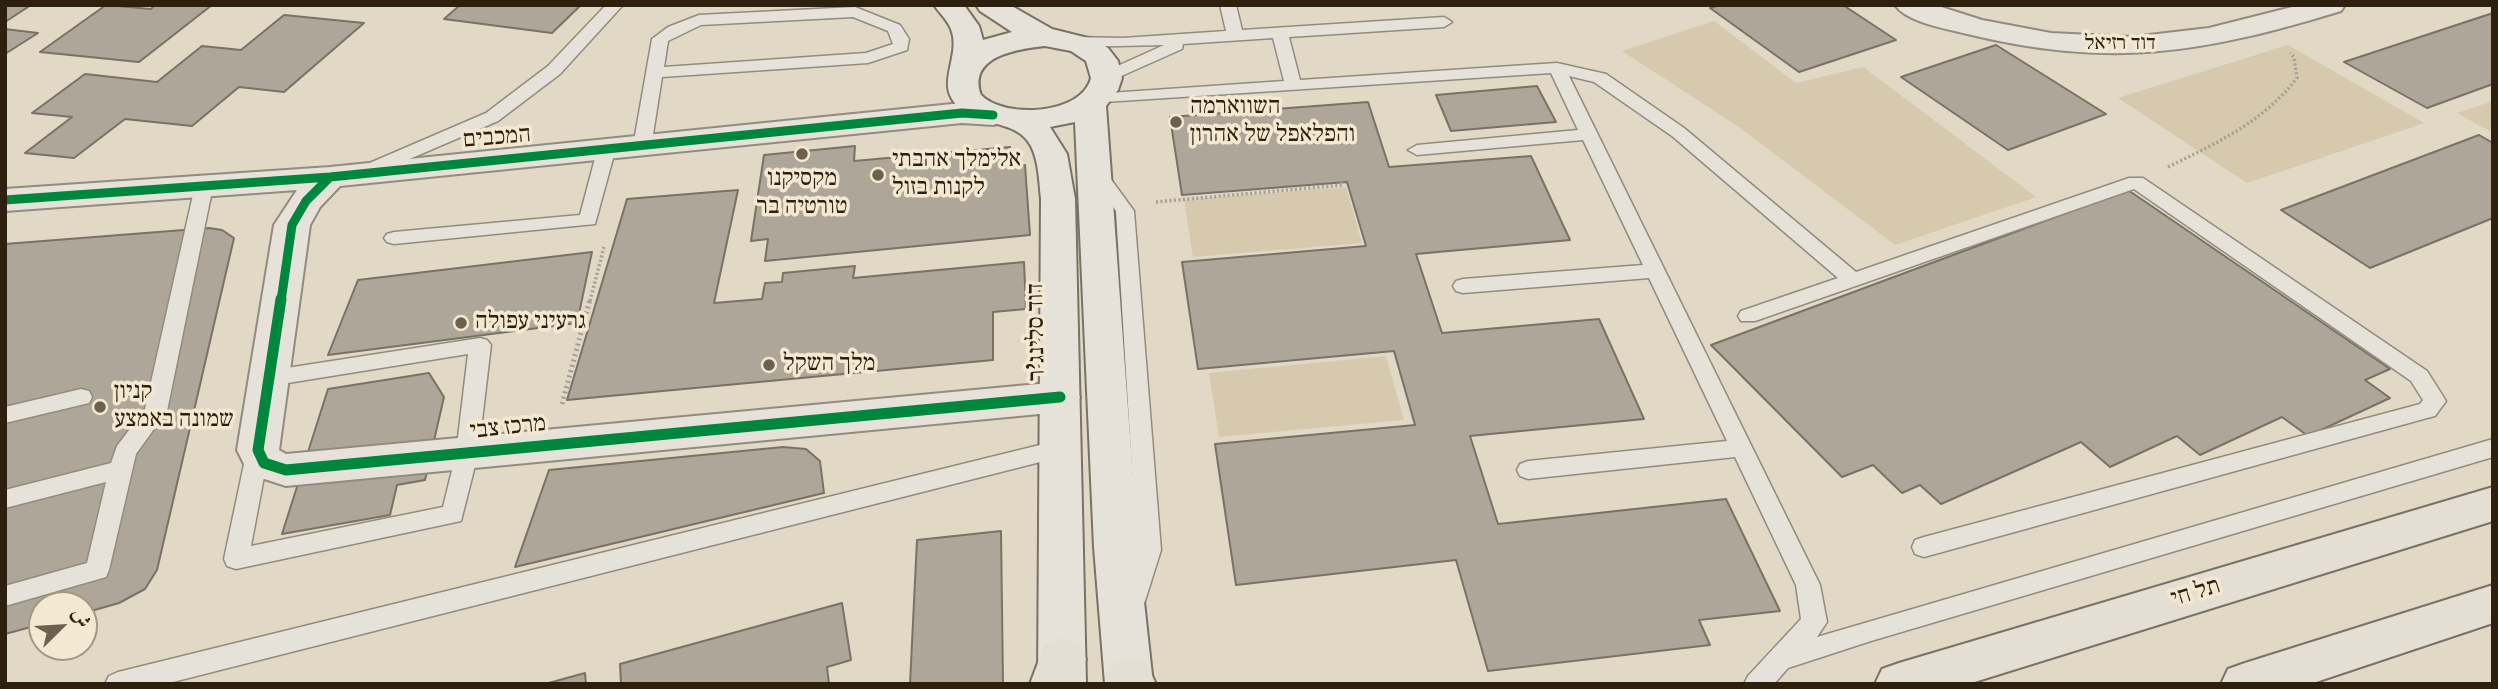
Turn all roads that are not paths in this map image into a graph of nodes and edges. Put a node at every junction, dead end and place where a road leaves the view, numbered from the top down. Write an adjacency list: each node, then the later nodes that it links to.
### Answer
1 (615, 5): 24 (lane)
2 (948, 5): 14 (street)
3 (990, 5): 11 (street)
4 (1228, 5): 9 (lane)
5 (1909, 5): 6 (street, דוד רזיאל)
6 (2331, 5)
7 (1444, 22): 8 (lane)
8 (1280, 32): 9 (lane); 15 (lane)
9 (1235, 35): 10 (lane)
10 (1197, 38): 11 (lane); 16 (lane)
11 (1059, 39): 14 (street, המכבים); 16 (street)
12 (1557, 68): 15 (lane); 19 (lane); 29 (lane)
13 (654, 73): 13 (lane); 20 (lane)
14 (964, 73): 17 (street, דוד סלינג'ר); 18 (street, המכבים)
15 (1293, 85): 16 (lane)
16 (1098, 93): 17 (street, המכבים); 23 (street)
17 (1007, 118): 18 (street, המכבים); 34 (street, דוד סלינג'ר)
18 (872, 122): 20 (street, המכבים)
19 (1589, 134): 21 (lane); 28 (lane)
20 (642, 147): 22 (street, המכבים)
21 (1417, 150)
22 (606, 151): 24 (street, המכבים); 27 (lane)
23 (1096, 171): 48 (street); 48 (lane)
24 (347, 175): 25 (street, המכבים); 32 (street)
25 (204, 186): 26 (street, המכבים); 41 (lane)
26 (5, 200)
27 (394, 238)
28 (1656, 271): 30 (lane); 36 (lane)
29 (1853, 280): 31 (lane); 45 (lane)
30 (1463, 286)
31 (1748, 316)
32 (269, 378): 39 (street); 40 (lane)
33 (81, 397): 35 (lane)
34 (1060, 397): 38 (street, דוד סלינג'ר); 40 (street, מרכז צבי)
35 (5, 415)
36 (1741, 448): 42 (lane); 49 (lane)
37 (2493, 448): 49 (lane)
38 (1060, 449): 50 (street, דוד סלינג'ר); 52 (lane)
39 (258, 450): 40 (street, מרכז צבי); 40 (lane)
40 (467, 454)
41 (122, 469): 43 (lane); 46 (lane)
42 (1528, 470)
43 (5, 499)
44 (2493, 504): 54 (highway, תל חי)
45 (1924, 547)
46 (5, 596)
47 (2493, 604): 55 (highway)
48 (1124, 630): 51 (street)
49 (1779, 660): 53 (lane)
50 (1060, 676)
51 (1130, 682)
52 (118, 684)
53 (1757, 684)
54 (1899, 684)
55 (2245, 684)

